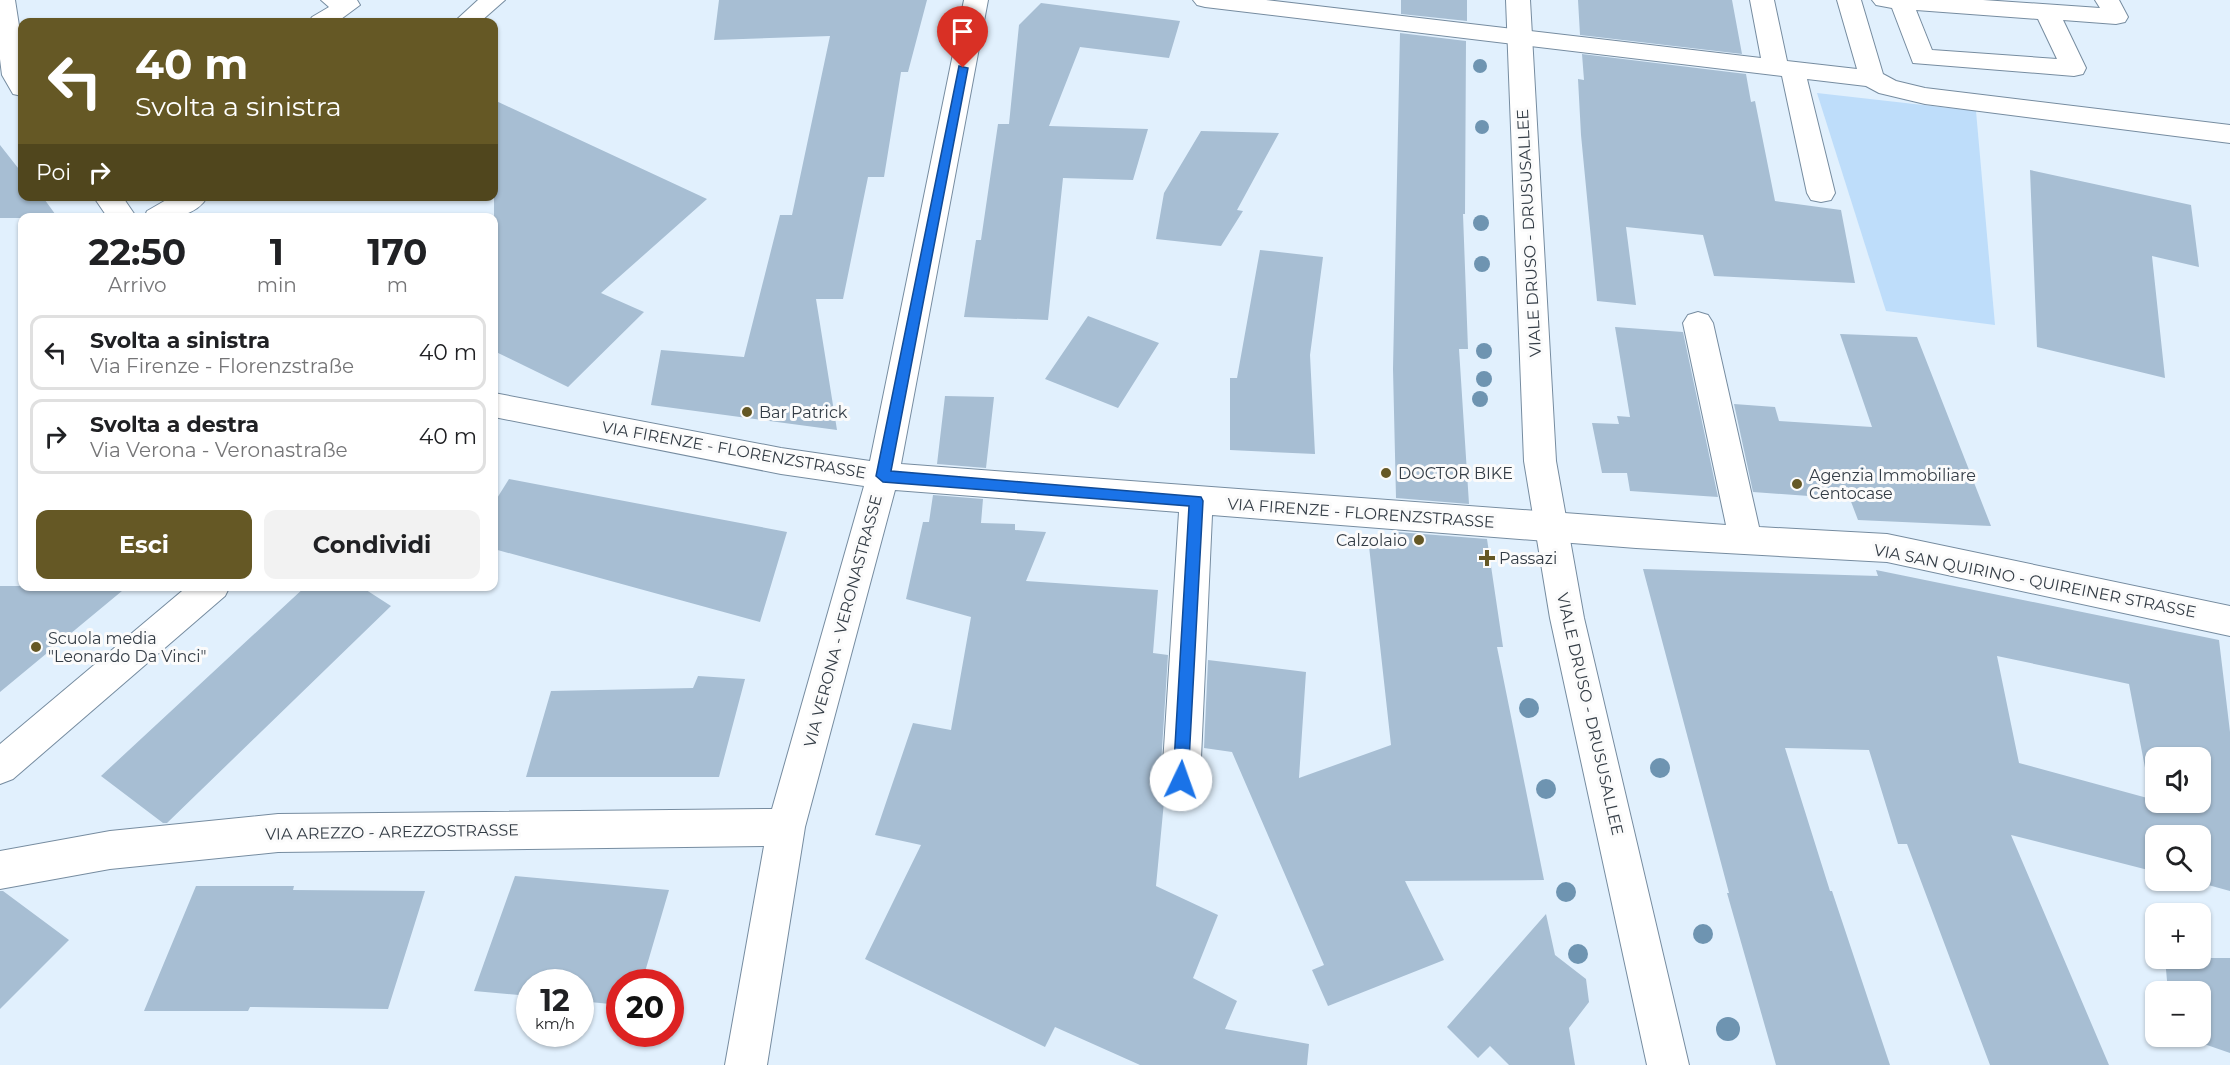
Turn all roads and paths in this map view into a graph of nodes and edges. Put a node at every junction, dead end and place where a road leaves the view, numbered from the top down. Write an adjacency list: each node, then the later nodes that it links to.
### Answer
1 (3, 0): 17 (street)
2 (333, 0): 12 (street)
3 (493, 0): 13 (street)
4 (976, 0): 26 (street, VIA VERONA - VERONASTRASSE)
5 (1205, 0): 14 (street)
6 (1518, 0): 14 (street, VIALE DRUSO - DRUSUSALLEE)
7 (1762, 0): 15 (street)
8 (1849, 0): 16 (street)
9 (2107, 0): 11 (street)
10 (1893, 1): 11 (street); 11 (street)
11 (2047, 12)
12 (327, 18)
13 (471, 18)
14 (1520, 38): 15 (street); 28 (street, VIALE DRUSO - DRUSUSALLEE)
15 (1785, 70): 16 (street); 19 (street)
16 (1872, 79): 18 (street)
17 (13, 81)
18 (2230, 134)
19 (1821, 193)
20 (109, 201): 22 (street)
21 (186, 201): 23 (street)
22 (120, 213)
23 (166, 213)
24 (1698, 323): 29 (street)
25 (498, 406): 26 (street, VIA FIRENZE - FLORENZSTRASSE)
26 (883, 476): 27 (street, VIA FIRENZE - FLORENZSTRASSE); 34 (street, VIA VERONA - VERONASTRASSE)
27 (1196, 501): 28 (street, VIA FIRENZE - FLORENZSTRASSE); 33 (street)
28 (1551, 528): 29 (street, VIA SAN QUIRINO - QUIREINER STRASSE); 37 (street, VIALE DRUSO - DRUSUSALLEE)
29 (1746, 540): 31 (street, VIA SAN QUIRINO - QUIREINER STRASSE)
30 (207, 591): 32 (street)
31 (2230, 621)
32 (0, 767)
33 (1181, 780)
34 (786, 827): 35 (street, VIA AREZZO - AREZZOSTRASSE); 36 (street, VIA VERONA - VERONASTRASSE)
35 (0, 870)
36 (746, 1065)
37 (1668, 1065)

